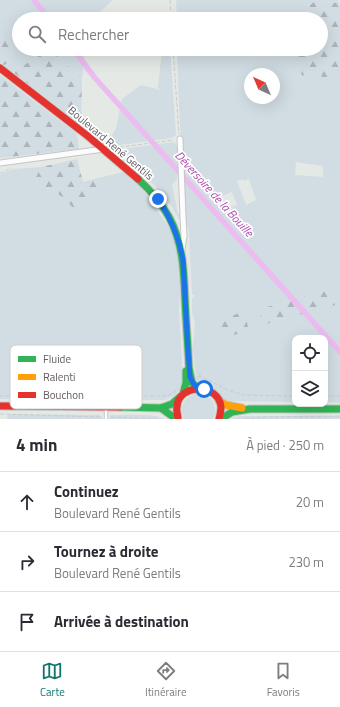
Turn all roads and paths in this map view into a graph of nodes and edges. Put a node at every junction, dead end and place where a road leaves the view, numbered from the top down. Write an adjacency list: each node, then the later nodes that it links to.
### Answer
1 (170, 0): 2 (path)
2 (171, 12)
3 (173, 56): 5 (path)
4 (0, 68): 7 (main road, Boulevard René Gentils)
5 (180, 139): 6 (path); 11 (street)
6 (114, 148)
7 (104, 150): 8 (street); 11 (main road, Boulevard René Gentils)
8 (14, 161): 9 (street); 10 (path)
9 (0, 162)
10 (0, 173)
11 (182, 250): 12 (main road, Boulevard René Gentils)
12 (188, 350): 14 (main road, Boulevard René Gentils); 19 (main road, Boulevard René Gentils)
13 (200, 373): 15 (path)
14 (190, 377): 15 (path); 17 (main road)
15 (200, 377): 20 (path)
16 (178, 387): 18 (path)
17 (198, 388): 19 (main road); 23 (main road)
18 (142, 396)
19 (182, 396): 27 (main road); 34 (main road, Boulevard René Gentils)
20 (292, 396)
21 (328, 396): 22 (path)
22 (340, 396)
23 (219, 401): 28 (main road); 35 (main road)
24 (0, 406): 25 (main road)
25 (10, 406)
26 (142, 408): 27 (main road)
27 (161, 408): 34 (main road)
28 (250, 409): 29 (main road); 35 (main road)
29 (340, 409)
30 (0, 414): 32 (path)
31 (340, 416): 36 (path)
32 (106, 418): 33 (path)
33 (158, 419)
34 (177, 419)
35 (220, 419)
36 (245, 419)

